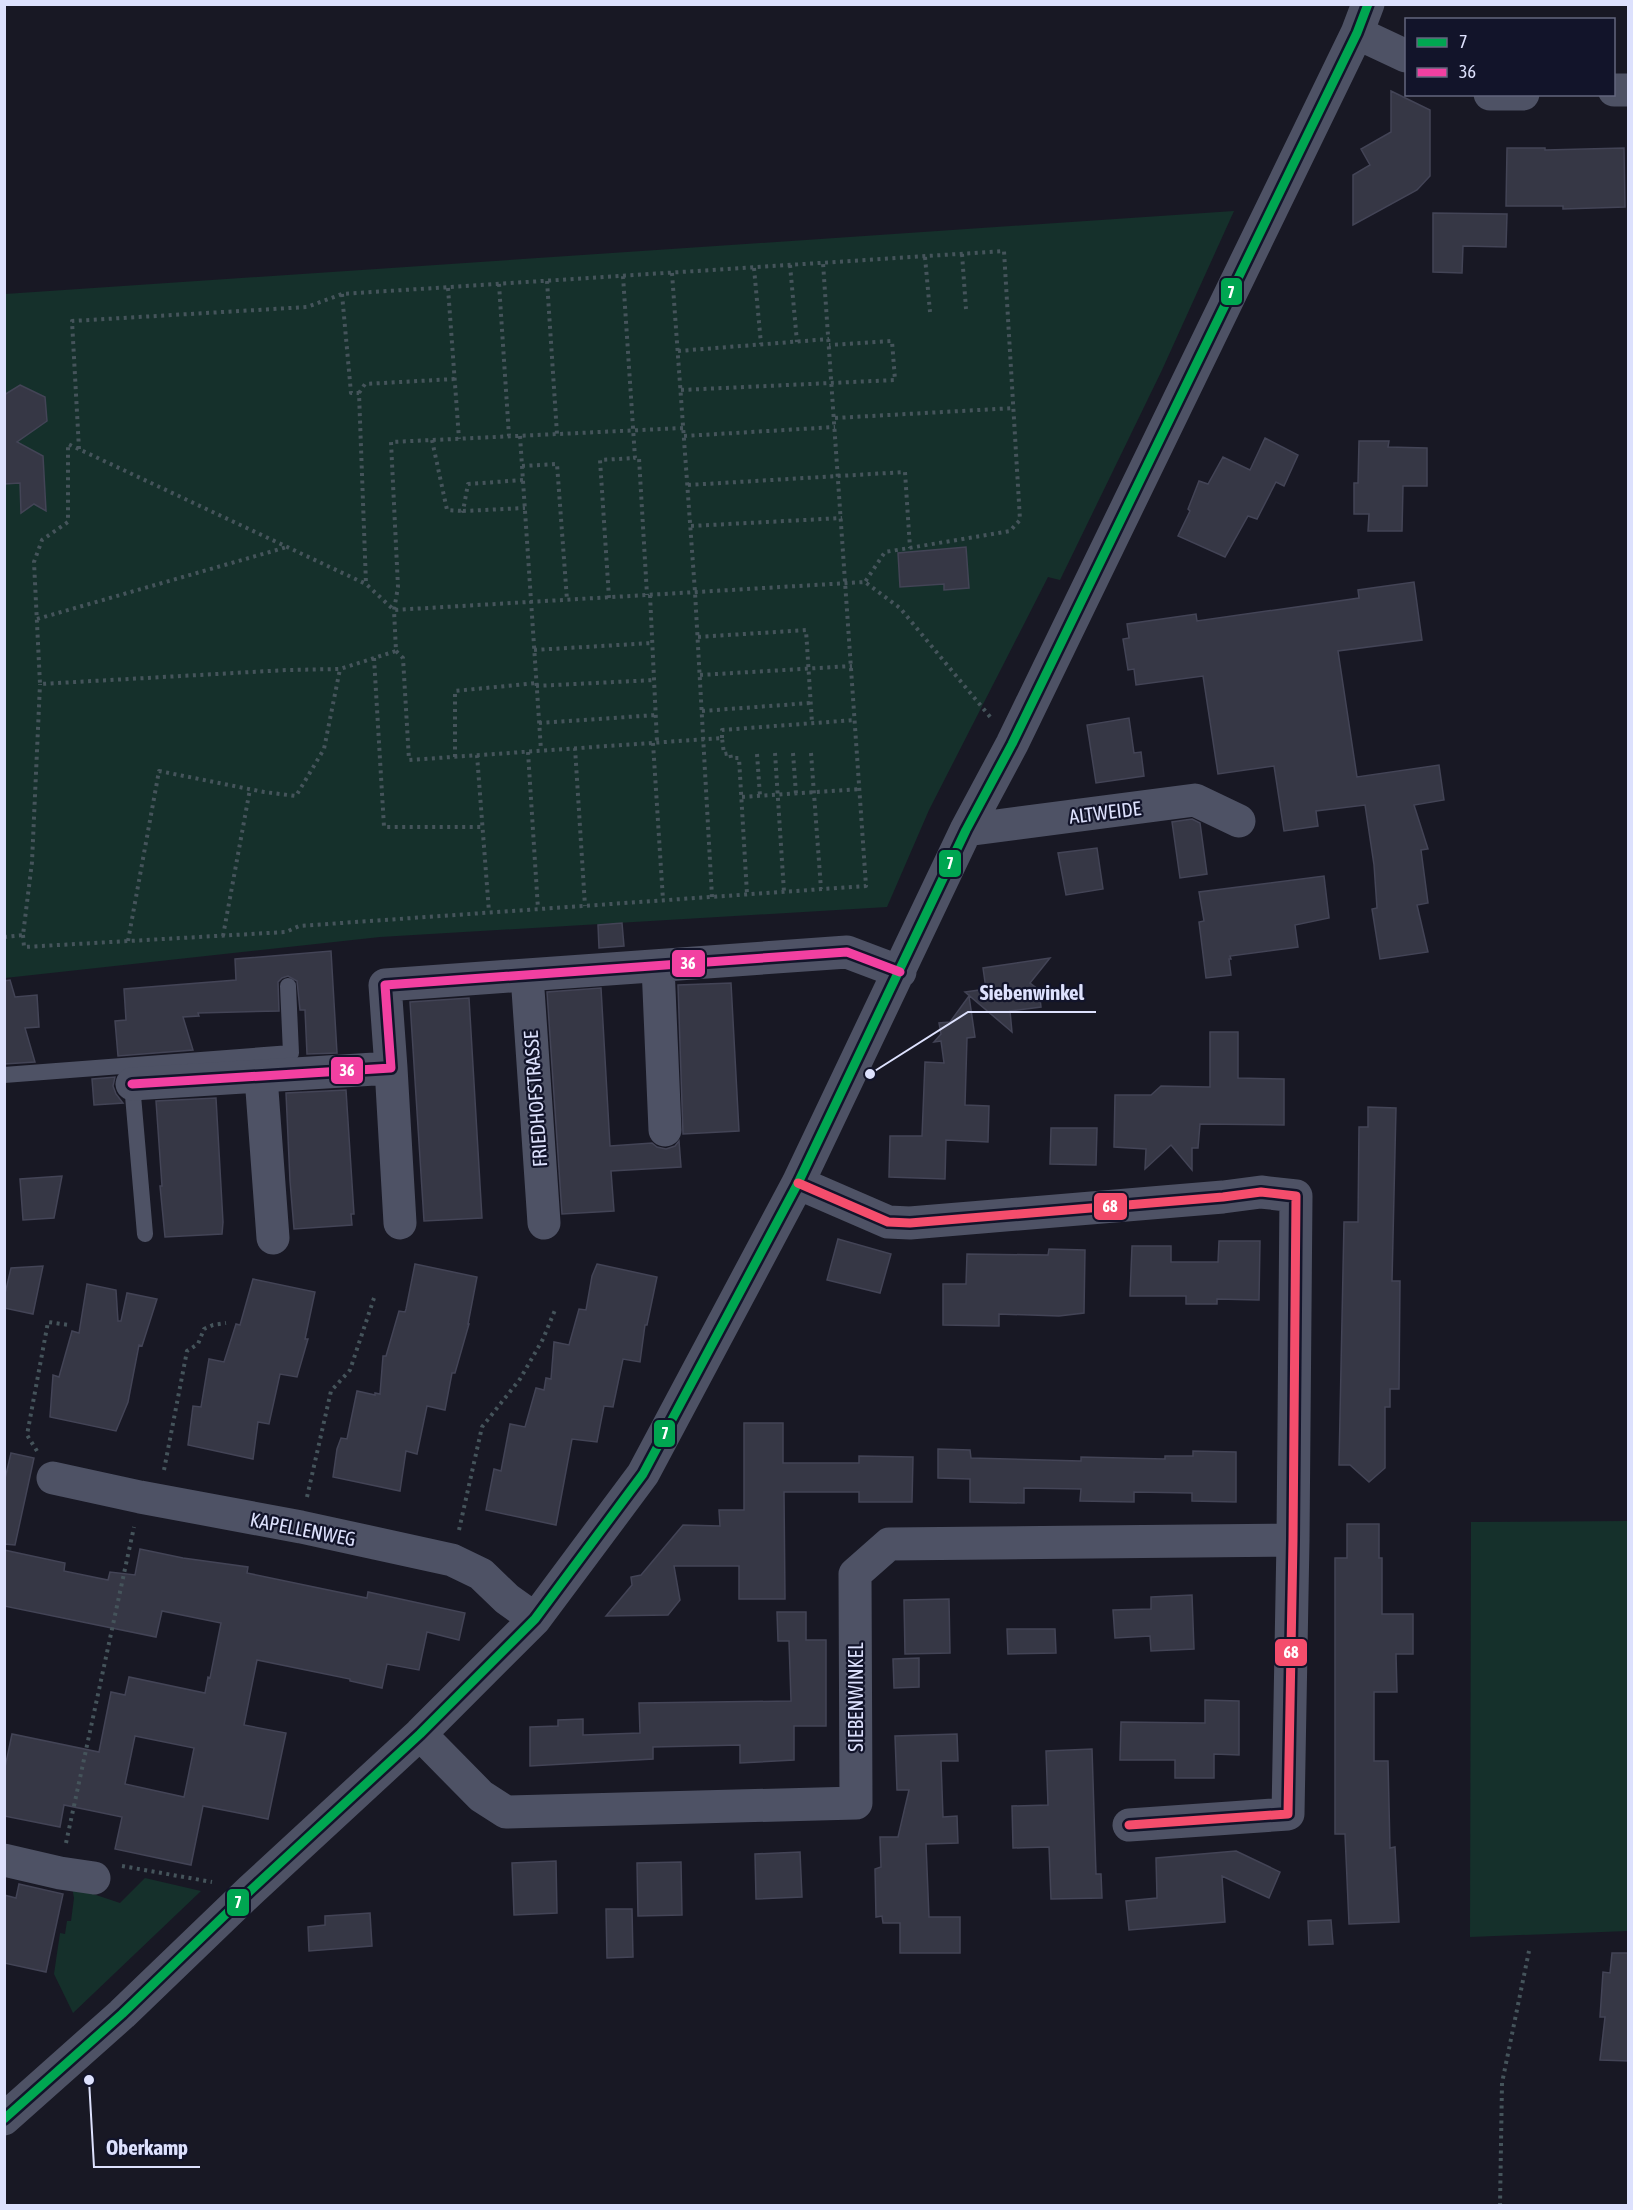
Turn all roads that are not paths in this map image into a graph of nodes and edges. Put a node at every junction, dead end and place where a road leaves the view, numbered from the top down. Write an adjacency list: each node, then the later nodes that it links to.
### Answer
1 (1363, 19): 2 (street); 4 (street)
2 (1405, 54)
3 (1239, 821): 4 (street, ALTWEIDE)
4 (966, 830): 6 (street)
5 (658, 966): 6 (street); 7 (street); 13 (street)
6 (900, 972): 14 (street)
7 (527, 975): 9 (street); 16 (street, FRIEDHOFSTRASSE)
8 (288, 986): 10 (lane)
9 (391, 1068): 11 (street); 15 (street)
10 (4, 1075)
11 (261, 1077): 12 (street); 18 (street)
12 (132, 1084): 17 (lane)
13 (665, 1130)
14 (798, 1183): 20 (street); 21 (street)
15 (400, 1223)
16 (544, 1223)
17 (145, 1234)
18 (273, 1238)
19 (53, 1478): 21 (street, KAPELLENWEG)
20 (1293, 1540): 22 (street, SIEBENWINKEL); 23 (street)
21 (535, 1619): 22 (street)
22 (420, 1734): 26 (street)
23 (1129, 1825)
24 (4, 1860): 25 (street)
25 (102, 1871)
26 (4, 2120)

